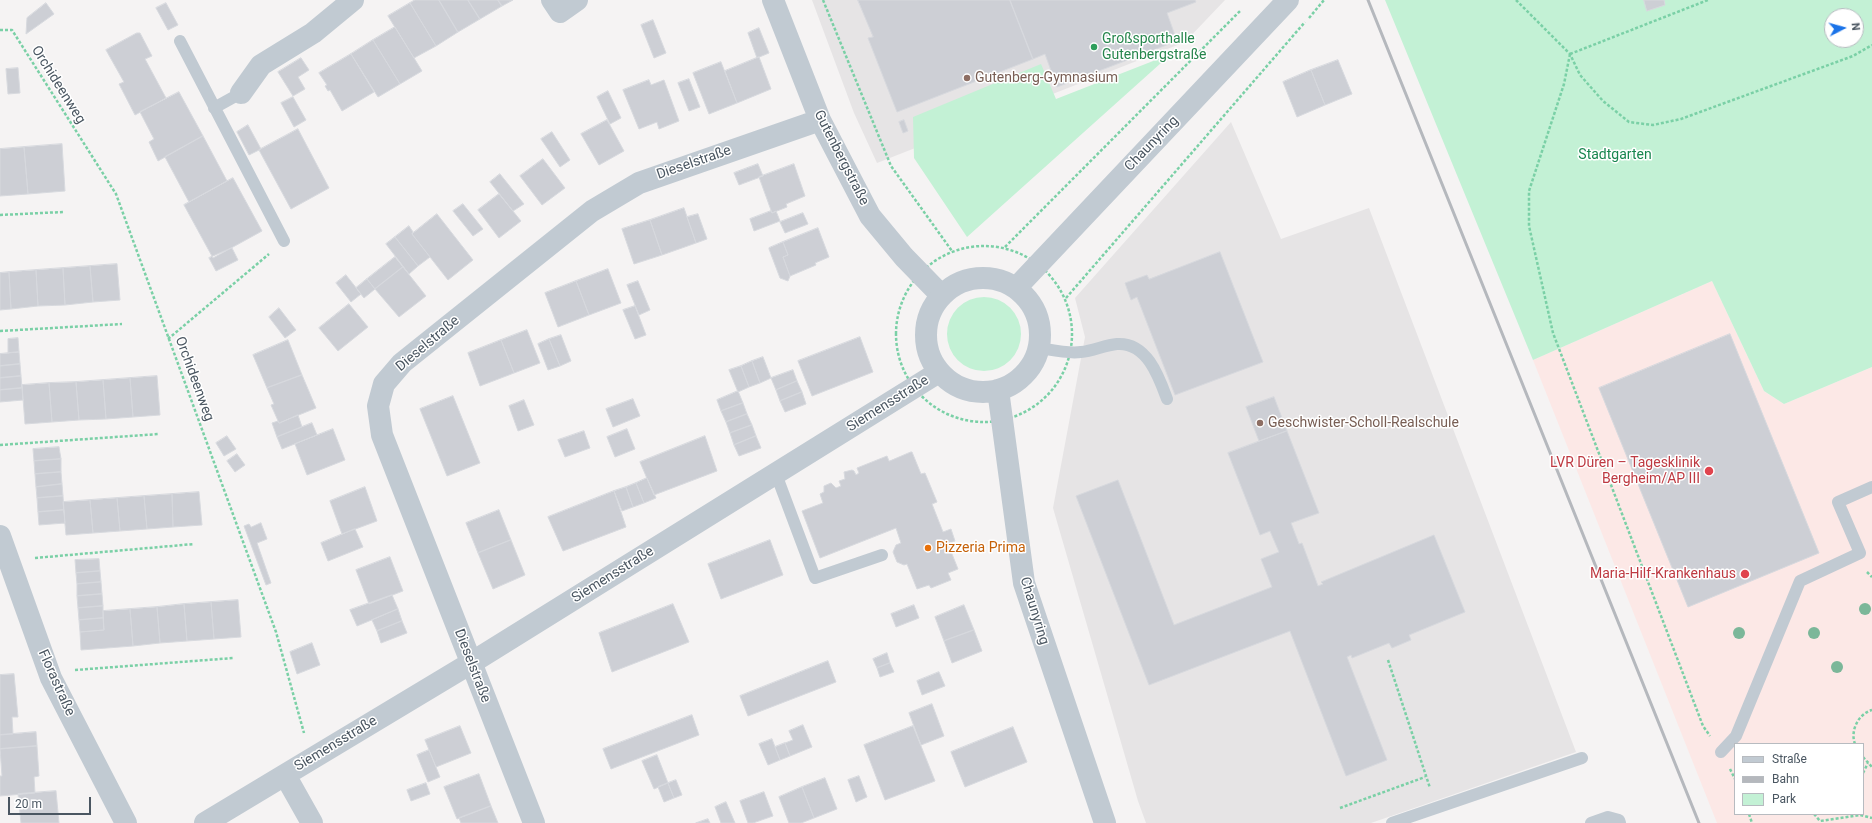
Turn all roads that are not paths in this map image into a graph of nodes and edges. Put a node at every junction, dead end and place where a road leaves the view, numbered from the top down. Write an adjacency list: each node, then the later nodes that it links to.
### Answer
1 (353, 0): 7 (street)
2 (552, 0): 3 (street)
3 (577, 0)
4 (773, 0): 9 (street, Gutenbergstraße)
5 (1288, 0): 11 (street, Chaunyring)
6 (180, 41): 8 (lane)
7 (242, 93): 8 (lane)
8 (214, 108): 10 (lane)
9 (820, 120): 12 (street, Gutenbergstraße); 21 (street, Dieselstraße)
10 (284, 241)
11 (1016, 288): 12 (street); 13 (street)
12 (941, 295): 14 (street)
13 (1039, 348): 15 (street); 16 (lane)
14 (939, 372): 15 (street); 17 (street, Siemensstraße)
15 (998, 390): 29 (street, Chaunyring)
16 (1167, 399)
17 (776, 474): 20 (lane); 21 (street, Siemensstraße)
18 (1872, 487): 22 (lane)
19 (0, 536): 25 (street, Florastraße)
20 (882, 555)
21 (471, 663): 24 (street, Siemensstraße); 28 (street, Dieselstraße)
22 (1721, 752)
23 (1582, 758): 30 (lane)
24 (285, 775): 26 (street, Siemensstraße); 27 (street)
25 (126, 823)
26 (205, 823)
27 (312, 823)
28 (534, 823)
29 (1105, 823)
30 (1392, 823)
31 (1591, 823): 32 (lane)
32 (1620, 823)

